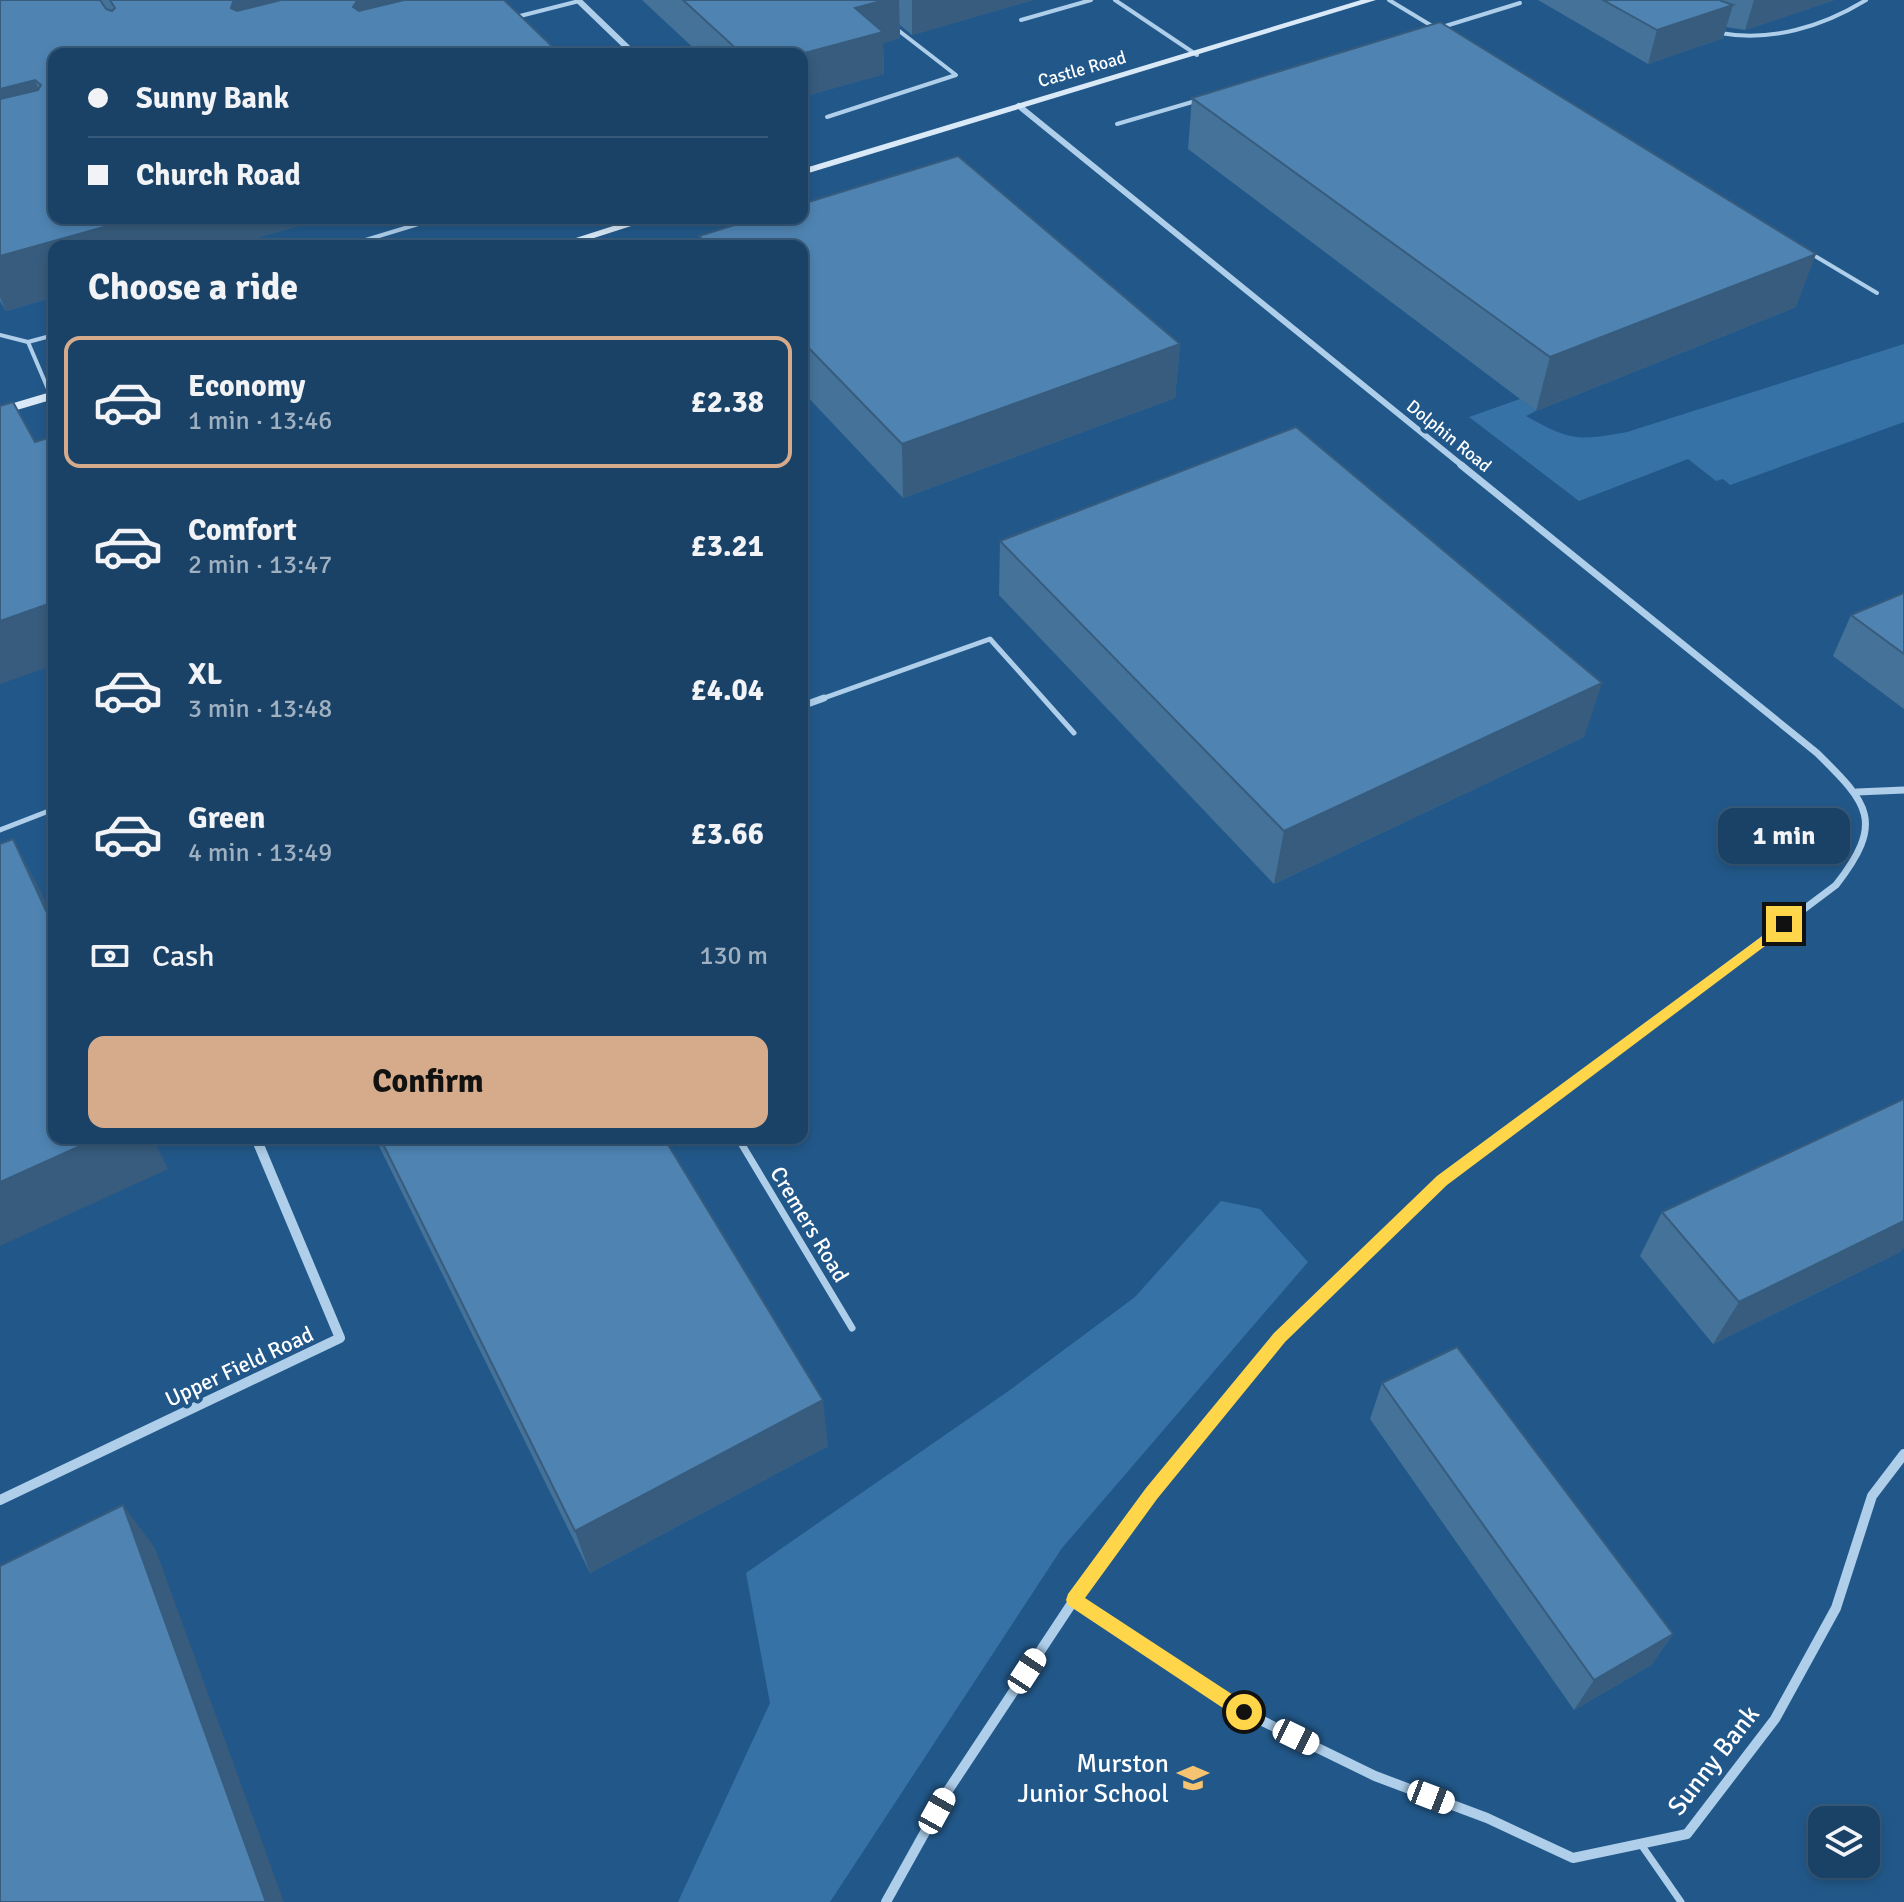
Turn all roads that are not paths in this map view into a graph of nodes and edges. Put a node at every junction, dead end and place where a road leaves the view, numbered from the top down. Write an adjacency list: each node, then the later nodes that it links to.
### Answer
1 (578, 0): 9 (lane); 15 (street)
2 (1091, 0): 10 (lane)
3 (1115, 0): 16 (lane)
4 (1371, 0): 16 (main road, Castle Road)
5 (1389, 0): 11 (lane)
6 (1866, 0): 12 (lane)
7 (1520, 3): 11 (lane)
8 (883, 19): 19 (lane)
9 (504, 20)
10 (1021, 20)
11 (1436, 29): 13 (lane); 14 (lane)
12 (1714, 31)
13 (1421, 33)
14 (1447, 35)
15 (628, 48)
16 (1197, 55): 18 (main road, Castle Road)
17 (1208, 97): 20 (lane)
18 (1019, 106): 21 (main road, Castle Road); 38 (street, Dolphin Road)
19 (827, 117)
20 (1117, 124)
21 (808, 170)
22 (418, 224): 24 (lane)
23 (630, 224): 25 (main road)
24 (366, 240)
25 (577, 240)
26 (1810, 253): 27 (lane)
27 (1877, 293)
28 (0, 335): 30 (lane)
29 (48, 337): 30 (lane)
30 (28, 342): 31 (lane)
31 (48, 384)
32 (48, 397): 33 (main road)
33 (0, 411)
34 (824, 698): 35 (street); 36 (lane)
35 (808, 704)
36 (1074, 733)
37 (1904, 790): 38 (street)
38 (1857, 792): 46 (street)
39 (48, 811): 40 (lane)
40 (0, 830)
41 (259, 1144): 45 (street, Upper Field Road)
42 (742, 1144): 43 (lane, Cremers Road)
43 (852, 1328)
44 (1904, 1454): 47 (street, Sunny Bank)
45 (0, 1500)
46 (1074, 1600): 47 (street, Sunny Bank); 48 (street)
47 (1640, 1843): 49 (lane)
48 (886, 1902)
49 (1681, 1902)

